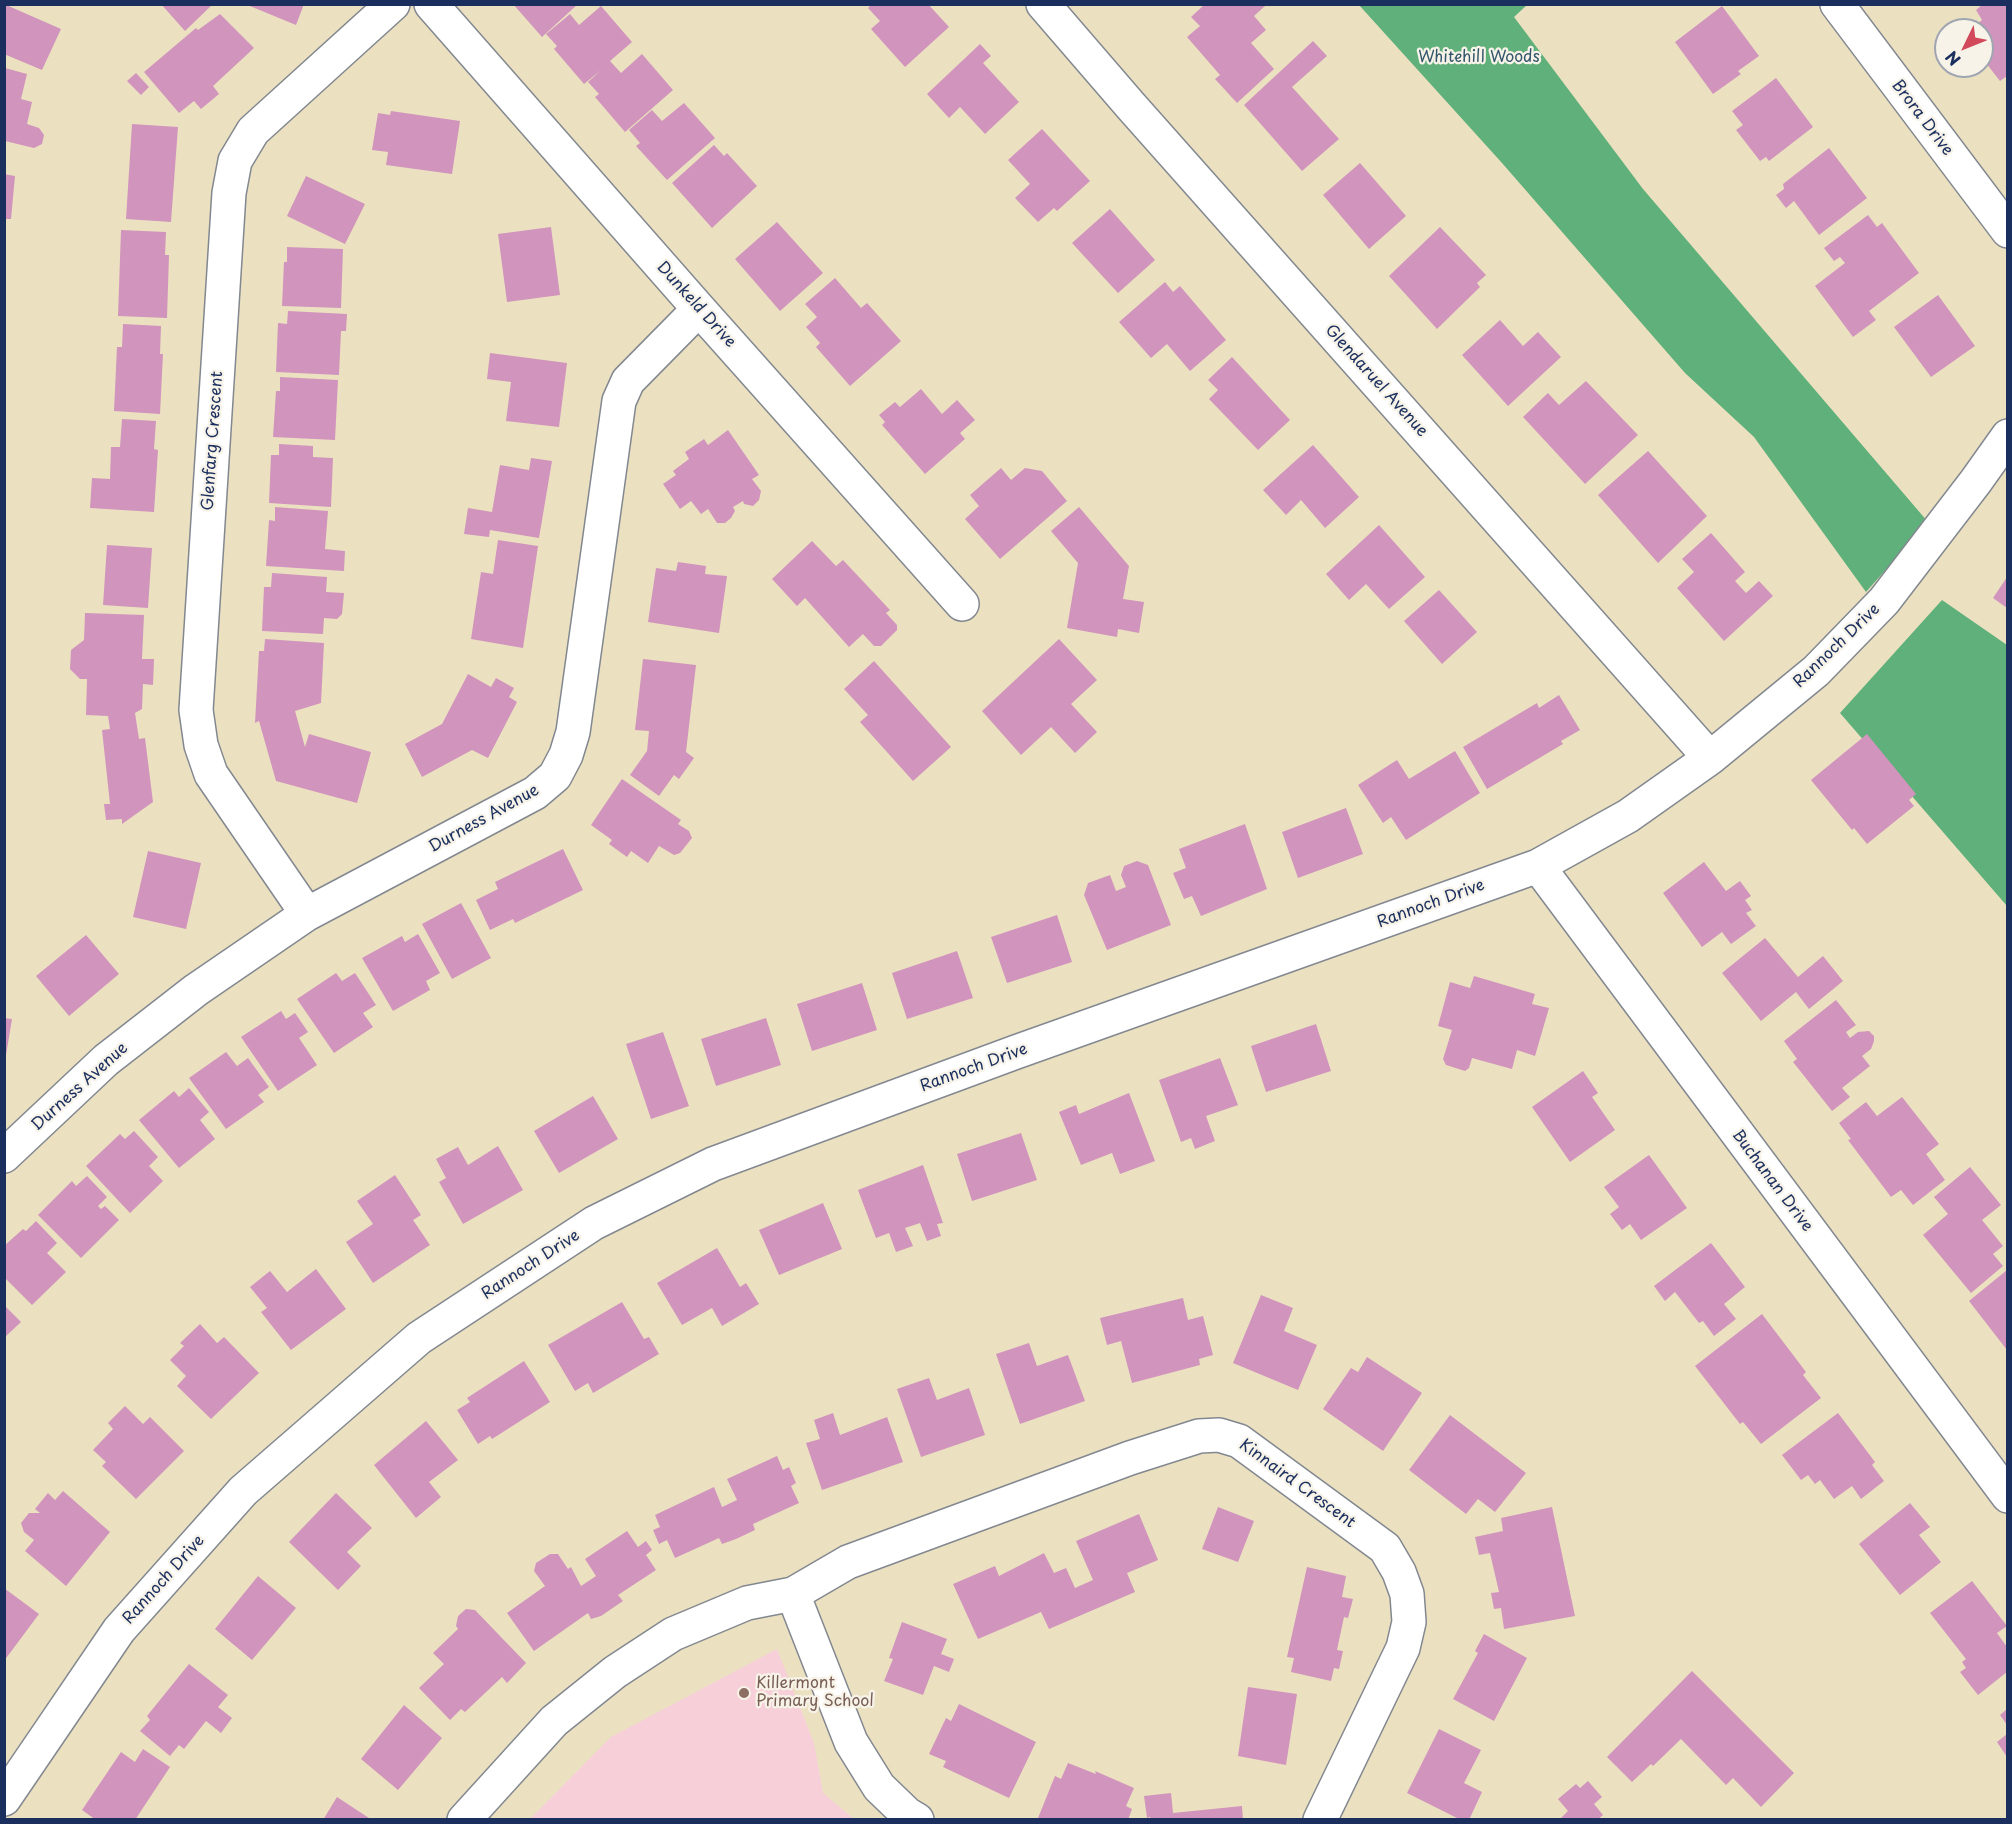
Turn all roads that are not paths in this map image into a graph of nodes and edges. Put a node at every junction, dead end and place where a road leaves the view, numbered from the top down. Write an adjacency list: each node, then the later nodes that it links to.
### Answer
1 (393, 4): 11 (street, Glenfarg Crescent)
2 (431, 4): 6 (street, Dunkeld Drive)
3 (1043, 4): 9 (street, Glendaruel Avenue)
4 (1837, 4): 5 (street, Brora Drive)
5 (2007, 231)
6 (699, 309): 8 (street, Dunkeld Drive); 11 (street, Durness Avenue)
7 (2007, 435): 9 (street, Rannoch Drive)
8 (962, 604)
9 (1710, 758): 10 (street, Rannoch Drive)
10 (1538, 866): 13 (street, Buchanan Drive); 15 (street, Rannoch Drive)
11 (307, 914): 12 (street, Durness Avenue)
12 (4, 1156)
13 (2007, 1496)
14 (793, 1594): 16 (street, Kinnaird Crescent); 17 (street); 18 (street, Kinnaird Crescent)
15 (4, 1799)
16 (464, 1820)
17 (917, 1820)
18 (1320, 1820)

